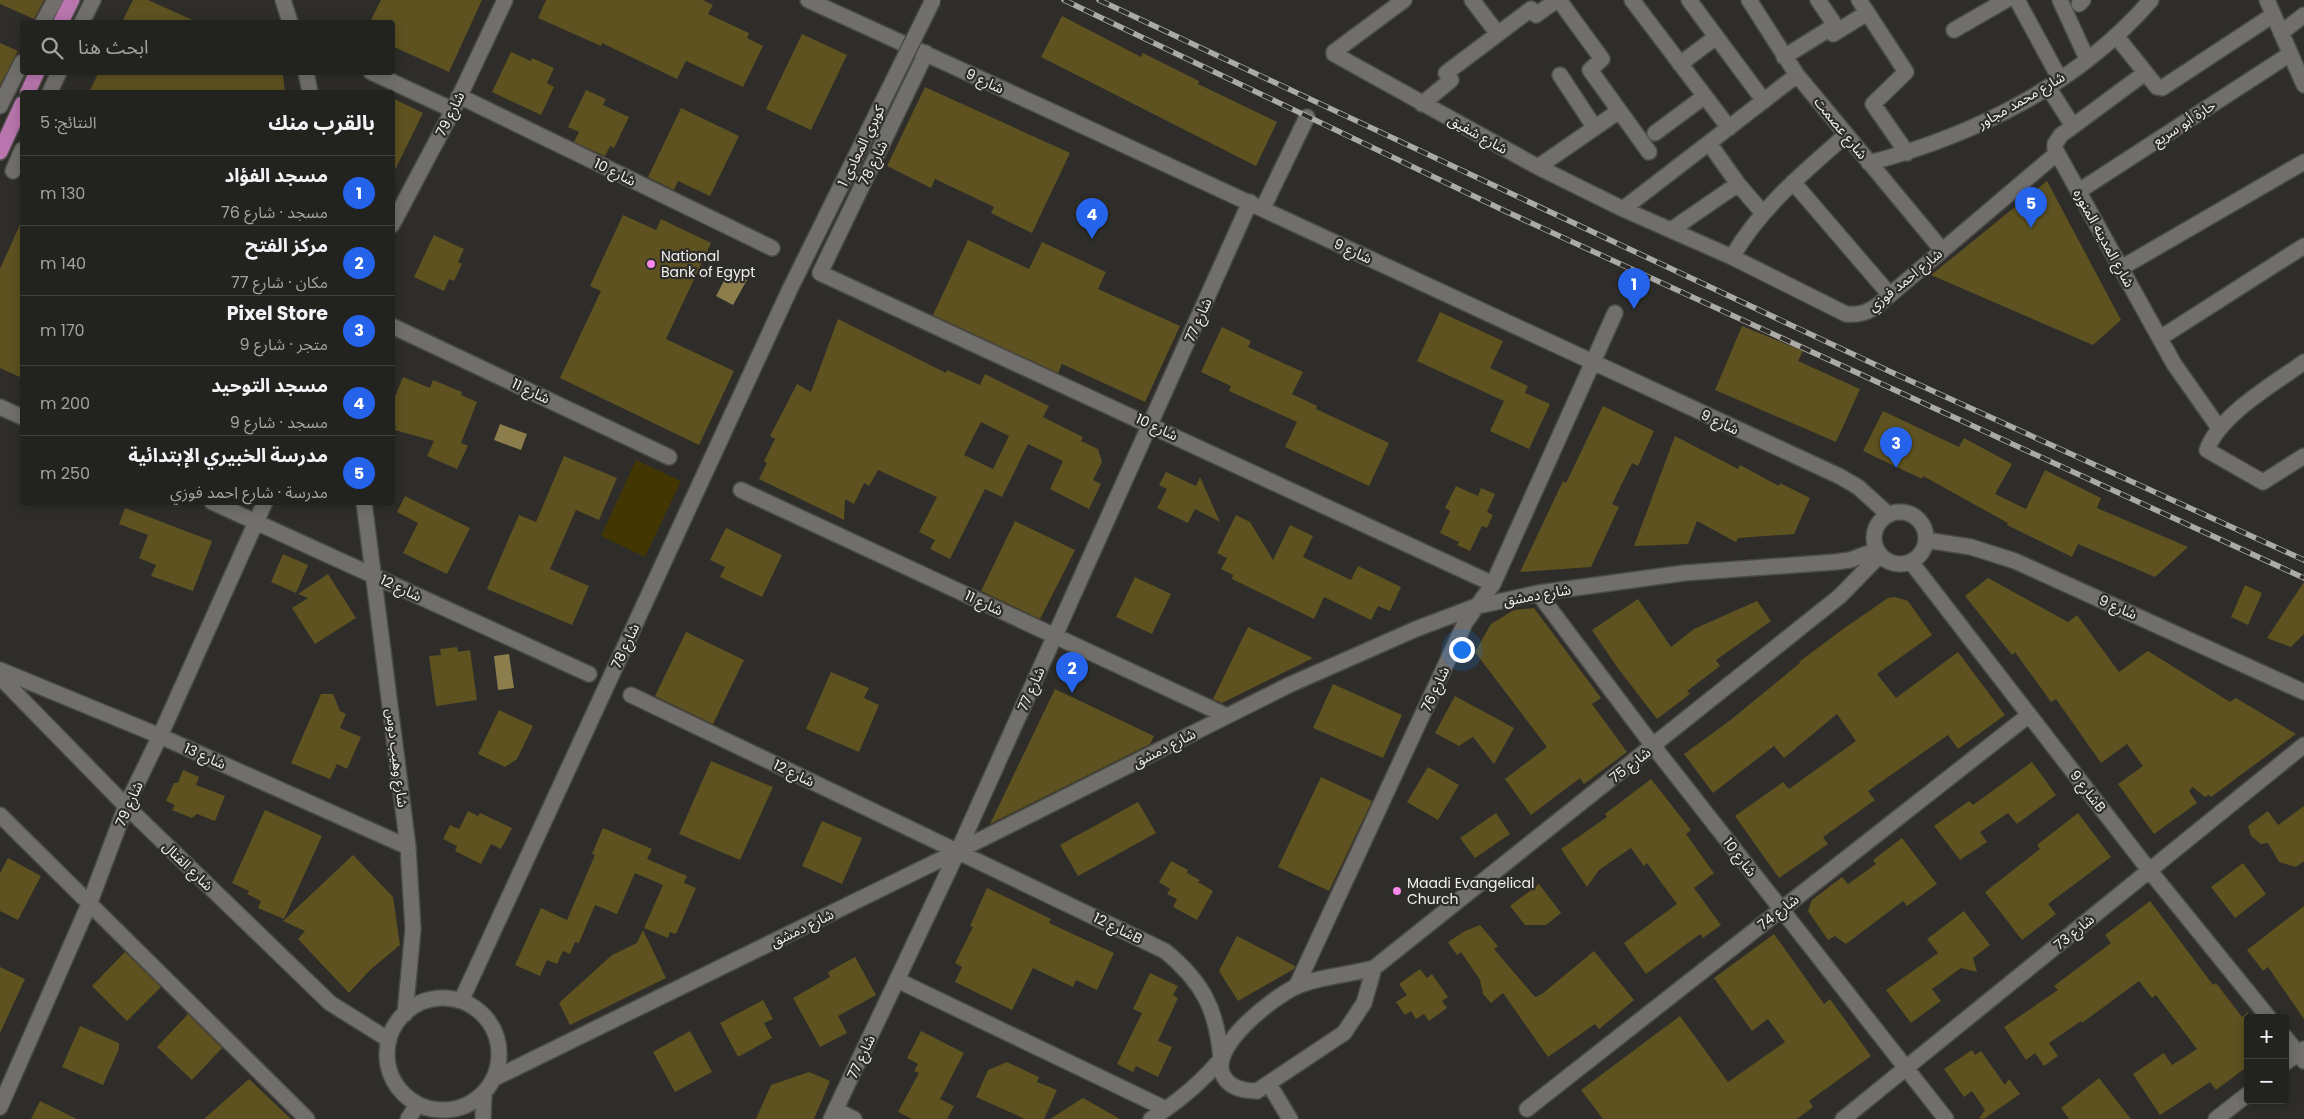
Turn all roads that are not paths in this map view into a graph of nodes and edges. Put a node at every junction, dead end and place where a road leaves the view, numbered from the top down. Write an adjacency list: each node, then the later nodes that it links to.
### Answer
1 (55, 0): 23 (street)
2 (72, 0): 24 (main road)
3 (93, 0): 25 (street)
4 (504, 0): 53 (street, شارع 79)
5 (808, 0): 33 (street, شارع 9)
6 (933, 0): 88 (street, كوبري المعادي 1, bridge)
7 (1404, 0): 54 (street, شارع شفيق)
8 (1472, 0): 30 (street)
9 (1558, 0): 30 (street); 57 (street)
10 (1632, 0): 37 (street)
11 (1749, 0): 35 (street, شارع عصمت)
12 (1818, 0): 27 (street)
13 (2006, 0): 28 (street)
14 (2018, 0): 46 (street)
15 (2060, 0): 36 (street)
16 (2267, 0): 21 (street)
17 (2150, 1): 31 (street, شارع محمد مجاور)
18 (281, 2): 26 (street)
19 (1696, 2): 32 (street)
20 (1863, 6): 35 (street); 67 (street)
21 (2274, 15): 29 (street); 39 (street)
22 (2304, 15): 29 (street)
23 (44, 20)
24 (62, 20)
25 (83, 20)
26 (289, 20)
27 (1833, 22)
28 (1954, 30)
29 (2281, 33): 34 (street)
30 (1498, 34): 54 (street)
31 (2116, 36): 36 (street, شارع محمد مجاور); 39 (street)
32 (1716, 37): 37 (street); 52 (street)
33 (926, 54): 77 (street, شارع 9); 87 (street, شارع 78)
34 (2290, 54): 47 (street); 76 (street, حارة أبو سريع)
35 (1784, 57): 44 (street, شارع عصمت)
36 (2086, 59): 46 (street, شارع محمد مجاور)
37 (1680, 64): 51 (street)
38 (20, 66): 55 (street)
39 (2145, 72): 59 (street)
40 (36, 75): 48 (main road)
41 (58, 75): 49 (street)
42 (307, 75): 50 (street)
43 (379, 75): 53 (street, شارع 10)
44 (1797, 75): 52 (street); 63 (street, شارع عصمت)
45 (1560, 76): 60 (street)
46 (2054, 83): 59 (street); 67 (street, شارع محمد مجاور)
47 (2304, 85)
48 (29, 90)
49 (51, 90)
50 (310, 90)
51 (1705, 96): 61 (street); 62 (street)
52 (1764, 101): 61 (street)
53 (456, 103): 80 (street, شارع 79); 83 (street, شارع 10)
54 (1422, 104): 72 (street, شارع شفيق)
55 (0, 106)
56 (20, 108): 65 (main road)
57 (1620, 111): 60 (street); 66 (street)
58 (1307, 117): 77 (street, شارع 77)
59 (2073, 126): 68 (street)
60 (1595, 128): 72 (street)
61 (1729, 128): 64 (street)
62 (1655, 133)
63 (1846, 134): 71 (street, شارع عصمت); 74 (street)
64 (1709, 143): 75 (street); 78 (street)
65 (0, 152)
66 (1649, 152)
67 (1906, 153): 71 (street, شارع محمد مجاور)
68 (2056, 154): 76 (street, شارع المدينه المنوره); 84 (street, شارع احمد فوزي)
69 (20, 155): 73 (street)
70 (2304, 162): 86 (street)
71 (1869, 163): 84 (street, شارع عصمت)
72 (1538, 167): 78 (street, شارع شفيق)
73 (13, 171)
74 (1793, 182): 79 (street); 89 (street)
75 (1738, 184): 79 (street); 81 (street)
76 (2078, 191): 86 (street, شارع المدينه المنوره)
77 (1257, 205): 94 (street, شارع 9); 97 (street, شارع 77)
78 (1623, 209): 81 (street, شارع احمد فوزي)
79 (1762, 212): 85 (street)
80 (395, 219)
81 (1672, 230): 85 (street, شارع احمد فوزي)
82 (2304, 246): 92 (street)
83 (772, 248)
84 (1942, 250): 89 (street, شارع احمد فوزي)
85 (1732, 256): 89 (street, شارع احمد فوزي)
86 (2121, 268): 92 (street, شارع المدينه المنوره)
87 (820, 273): 97 (street, شارع 10)
88 (789, 291): 135 (street, شارع 78)
89 (1890, 295)
90 (1615, 313): 94 (street, شارع 76)
91 (395, 327): 99 (street, شارع 11)
92 (2160, 338): 98 (street, شارع المدينه المنوره)
93 (2304, 362): 98 (street)
94 (1592, 364): 105 (street, شارع 9); 111 (street, شارع 76)
95 (0, 407): 96 (street)
96 (20, 416)
97 (1151, 424): 111 (street, شارع 10); 114 (street, شارع 77)
98 (2218, 428): 100 (street)
99 (669, 456)
100 (2304, 456)
101 (741, 490): 114 (street, شارع 11)
102 (218, 505): 106 (street, شارع 12)
103 (264, 505): 106 (street, شارع 79)
104 (364, 505): 110 (street, شارع وهيب دوس)
105 (1889, 515): 107 (street); 108 (street)
106 (257, 523): 110 (street, شارع 12); 122 (street, شارع 79)
107 (1926, 540): 109 (street); 118 (street, شارع 9)
108 (1879, 553): 109 (street); 112 (street, شارع دمشق); 124 (street, شارع 75)
109 (1911, 562): 120 (street, شارع 9B)
110 (375, 576): 116 (street, شارع 12); 127 (street, شارع وهيب دوس)
111 (1493, 584): 113 (street, شارع 76)
112 (1538, 593): 113 (street, شارع دمشق); 124 (street, شارع 10)
113 (1474, 607): 121 (street, شارع دمشق); 134 (street, شارع 76)
114 (1054, 636): 121 (street, شارع 11); 128 (street, شارع 77)
115 (0, 670): 122 (street, شارع 13)
116 (589, 674)
117 (0, 677): 125 (street, شارع القنال)
118 (2304, 692)
119 (631, 695): 128 (street, شارع 12)
120 (2029, 714): 129 (street, شارع 9B); 131 (street, شارع 74)
121 (1227, 716): 128 (street, شارع دمشق)
122 (160, 736): 125 (street, شارع 79); 127 (street, شارع 13)
123 (2304, 745): 129 (street, شارع 73)
124 (1654, 746): 131 (street, شارع 10); 132 (street, شارع 75)
125 (126, 806): 130 (street, شارع 79); 138 (street, شارع القنال)
126 (0, 814): 130 (street)
127 (408, 847): 136 (street, شارع وهيب دوس)
128 (958, 851): 133 (street, شارع 77); 141 (street, شارع 12B); 144 (street, شارع دمشق)
129 (2149, 870): 137 (street, شارع 9B); 143 (street, شارع 73)
130 (90, 902): 148 (street, شارع 79); 153 (street)
131 (1781, 910): 143 (street, شارع 10); 150 (street, شارع 74)
132 (1374, 968): 134 (street, شارع 75); 145 (street)
133 (897, 980): 149 (street); 152 (street, شارع 77)
134 (1296, 987): 141 (street, شارع 75)
135 (461, 1000): 136 (street); 144 (street)
136 (405, 1014): 138 (street)
137 (2266, 1014)
138 (389, 1040): 151 (street)
139 (2289, 1041): 140 (street)
140 (2302, 1054): 142 (street)
141 (1221, 1059): 145 (street); 149 (street, شارع 75)
142 (2289, 1061)
143 (1906, 1069): 159 (street, شارع 73); 160 (street, شارع 10)
144 (493, 1079): 146 (street)
145 (1269, 1084): 158 (street)
146 (484, 1093): 151 (street); 155 (street)
147 (2244, 1097): 161 (street)
148 (0, 1108)
149 (1166, 1109): 157 (street, شارع 75)
150 (1527, 1109)
151 (428, 1110): 154 (street)
152 (833, 1114): 156 (street)
153 (307, 1119)
154 (408, 1119)
155 (482, 1119)
156 (854, 1119)
157 (1151, 1119)
158 (1290, 1119)
159 (1844, 1119)
160 (1946, 1119)
161 (2216, 1119)

